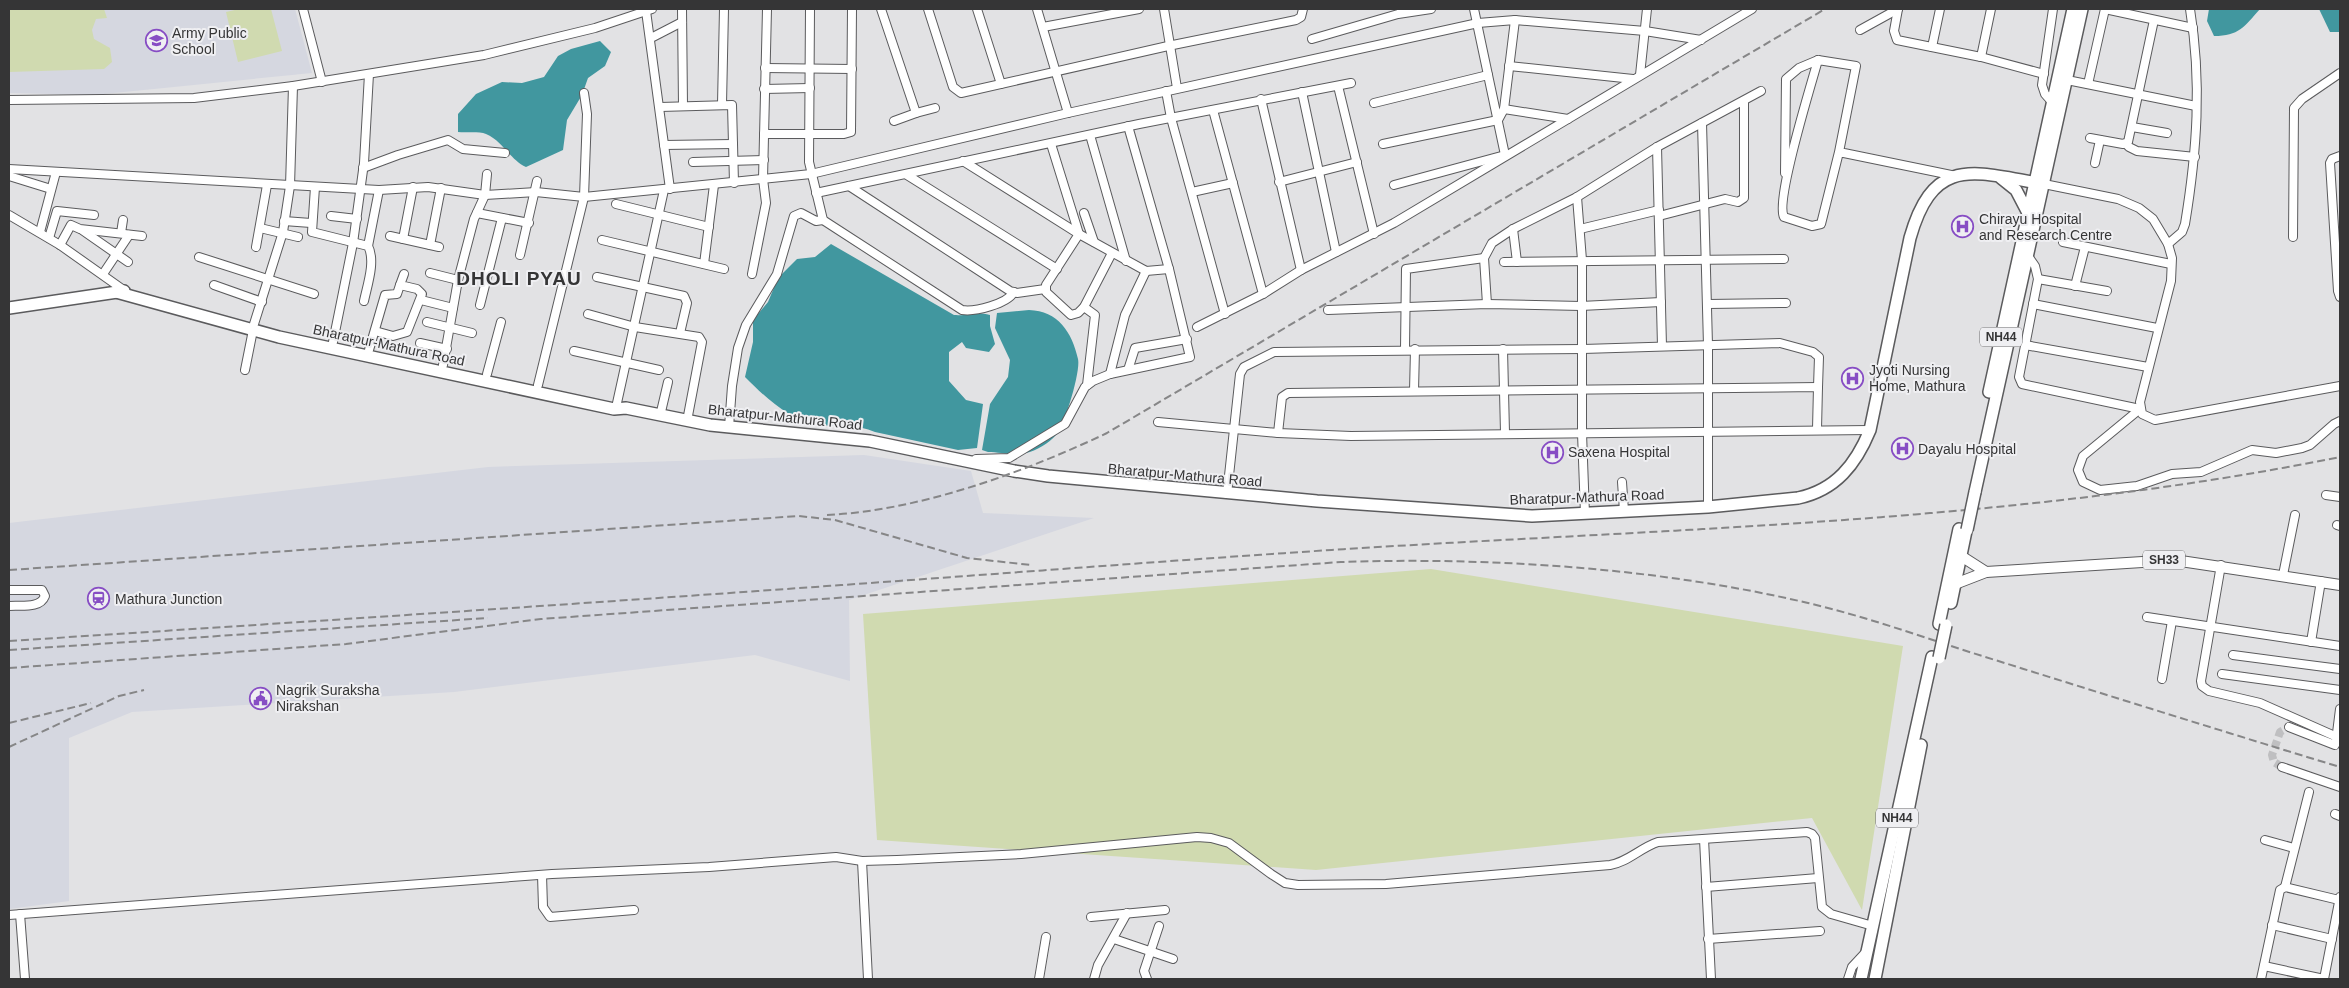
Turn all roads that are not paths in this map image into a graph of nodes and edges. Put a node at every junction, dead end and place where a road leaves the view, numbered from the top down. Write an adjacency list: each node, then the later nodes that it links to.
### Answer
1 (303, 9): 55 (street)
2 (682, 9): 31 (street)
3 (724, 9): 74 (street)
4 (767, 9): 46 (street)
5 (810, 9): 45 (street)
6 (852, 9): 47 (street)
7 (881, 9): 81 (street)
8 (928, 9): 57 (street)
9 (977, 9): 57 (street)
10 (1037, 9): 33 (street)
11 (1138, 9): 27 (street)
12 (1164, 9): 40 (street)
13 (1303, 9): 40 (street)
14 (1428, 9): 28 (street)
15 (1474, 9): 32 (street)
16 (1647, 9): 36 (street)
17 (1752, 9): 39 (street)
18 (1898, 9): 35 (street); 41 (street)
19 (1940, 9): 41 (street)
20 (1991, 9): 42 (street)
21 (2053, 9): 51 (street)
22 (2073, 9): 72 (highway, NH44)
23 (2082, 9): 54 (highway, NH44)
24 (2105, 9): 30 (street); 58 (street)
25 (2190, 9): 34 (street)
26 (649, 10): 37 (street); 50 (street)
27 (1107, 11): 33 (street)
28 (1398, 12): 38 (street)
29 (1515, 20): 32 (street); 36 (street); 44 (street)
30 (2154, 20): 34 (street); 68 (street)
31 (682, 22): 37 (street); 75 (street)
32 (1478, 22): 52 (street); 62 (street)
33 (1043, 26): 48 (street)
34 (2193, 28): 76 (street)
35 (1860, 30)
36 (1645, 31): 39 (street); 53 (street)
37 (651, 38): 77 (street)
38 (1312, 39)
39 (1701, 40): 53 (street)
40 (1168, 46): 48 (street); 62 (street)
41 (1932, 47): 42 (street)
42 (1981, 58): 51 (street)
43 (1818, 60): 102 (street); 128 (street); 128 (street)
44 (1509, 66): 53 (street); 80 (street)
45 (811, 67): 46 (street); 47 (street); 61 (street)
46 (765, 68): 63 (street)
47 (852, 69): 90 (street)
48 (1056, 72): 57 (street); 82 (street)
49 (2340, 73): 179 (street)
50 (369, 74): 55 (street); 113 (street)
51 (2044, 74): 72 (street)
52 (1488, 75): 73 (street); 86 (street)
53 (1636, 77): 84 (street)
54 (2067, 80): 58 (street); 130 (highway, NH44)
55 (322, 82): 59 (street)
56 (1351, 83): 60 (street)
57 (1000, 84)
58 (2088, 84): 68 (street)
59 (293, 86): 69 (street); 133 (street)
60 (1338, 86): 66 (street); 111 (street)
61 (810, 88): 63 (street); 90 (street)
62 (1177, 88): 64 (street)
63 (764, 89): 92 (street)
64 (1166, 91): 82 (street); 83 (street)
65 (1761, 91): 71 (street)
66 (1302, 92): 70 (street); 116 (street)
67 (584, 94): 146 (street)
68 (2139, 95): 76 (street); 89 (street)
69 (9, 100)
70 (1261, 100): 79 (street); 126 (street)
71 (1744, 101): 87 (street); 149 (street)
72 (2052, 102): 130 (highway, NH44)
73 (1374, 103)
74 (722, 104): 75 (street); 96 (street)
75 (683, 106): 77 (street)
76 (2196, 106): 106 (street)
77 (660, 107): 100 (street)
78 (935, 108): 81 (street)
79 (1213, 110): 83 (street); 127 (street)
80 (1504, 110): 84 (street); 86 (street)
81 (916, 113): 85 (street)
82 (1068, 113): 118 (street)
83 (1171, 118): 88 (street); 143 (street)
84 (1568, 119): 104 (street)
85 (894, 120)
86 (1498, 120): 98 (street); 104 (street)
87 (1702, 123): 101 (street); 149 (street)
88 (1128, 126): 93 (street); 213 (street)
89 (2132, 127): 91 (street); 99 (street)
90 (808, 133): 92 (street); 118 (street)
91 (2167, 133)
92 (764, 134): 107 (street)
93 (1090, 135): 97 (street); 205 (street)
94 (2090, 138): 95 (street)
95 (2100, 140): 99 (street); 112 (street)
96 (733, 144): 100 (street); 110 (street)
97 (1051, 144): 108 (street); 174 (street)
98 (1384, 144)
99 (2126, 144): 106 (street)
100 (664, 145): 141 (street)
101 (1657, 147): 147 (street); 152 (street)
102 (1839, 152): 122 (street); 128 (street)
103 (504, 153): 113 (street)
104 (1505, 156): 132 (street); 175 (street)
105 (2340, 156): 165 (street)
106 (2196, 158): 186 (street)
107 (764, 160): 110 (street); 123 (street)
108 (963, 161): 119 (street); 174 (street)
109 (693, 162): 110 (street)
110 (732, 162): 125 (street)
111 (1357, 162): 116 (street); 175 (street)
112 (2095, 162)
113 (363, 168): 139 (street)
114 (9, 170): 115 (street)
115 (56, 172): 129 (street); 138 (street)
116 (1318, 172): 126 (street); 194 (street)
117 (487, 174): 145 (street)
118 (811, 174): 123 (street); 144 (street)
119 (906, 174): 134 (street); 212 (street)
120 (1995, 175): 122 (highway, Bharatpur-Mathura Road); 130 (highway, Bharatpur-Mathura Road); 153 (highway)
121 (9, 176): 138 (street)
122 (1956, 176): 304 (highway, Bharatpur-Mathura Road)
123 (763, 180): 125 (street); 219 (street)
124 (537, 181): 142 (street)
125 (734, 182): 131 (street)
126 (1279, 182): 214 (street)
127 (1233, 183): 143 (street); 233 (street)
128 (1785, 183)
129 (267, 184): 133 (street); 167 (street)
130 (2040, 184): 153 (highway, NH44); 186 (street); 198 (highway, NH44)
131 (714, 185): 141 (street); 166 (street)
132 (1394, 185)
133 (290, 186): 135 (street); 162 (street)
134 (849, 186): 144 (street); 231 (street)
135 (315, 187): 139 (street); 163 (street)
136 (413, 187): 137 (street); 140 (street); 181 (street)
137 (441, 188): 145 (street); 188 (street)
138 (51, 189): 171 (street)
139 (360, 189): 140 (street); 159 (street)
140 (379, 190): 189 (street)
141 (667, 190): 146 (street); 157 (street)
142 (536, 192): 145 (street); 146 (street); 164 (street)
143 (1192, 192): 251 (street)
144 (816, 193): 161 (street)
145 (485, 195): 150 (street)
146 (584, 197): 286 (street)
147 (1577, 197): 169 (street); 170 (street)
148 (616, 204): 157 (street)
149 (1704, 204): 152 (street); 202 (street)
150 (477, 212): 158 (street); 223 (street)
151 (1084, 213): 183 (street)
152 (1659, 213): 170 (street); 201 (street)
153 (2028, 213): 310 (highway, NH44)
154 (9, 215): 171 (street)
155 (94, 215): 180 (street)
156 (331, 216): 159 (street)
157 (659, 216): 166 (street); 193 (street)
158 (502, 218): 164 (street); 243 (street)
159 (356, 219): 185 (street)
160 (123, 220): 173 (street)
161 (823, 220): 231 (street); 300 (street)
162 (284, 221): 163 (street); 172 (street)
163 (312, 223): 185 (street)
164 (529, 223): 197 (street)
165 (2337, 225): 234 (street)
166 (709, 227): 209 (street)
167 (260, 228): 172 (street); 190 (street)
168 (80, 229): 173 (street); 187 (street); 196 (street)
169 (1513, 229): 200 (street); 208 (street)
170 (1580, 229): 204 (street)
171 (40, 232): 180 (street)
172 (282, 232): 178 (street); 222 (street)
173 (125, 234): 176 (street); 196 (street)
174 (1079, 234): 183 (street); 212 (street)
175 (1374, 234): 194 (street)
176 (142, 236)
177 (390, 236): 181 (street)
178 (298, 237)
179 (2293, 237)
180 (49, 238): 187 (street)
181 (404, 239): 188 (street)
182 (602, 240): 193 (street)
183 (1094, 242): 195 (street)
184 (2063, 242): 192 (street)
185 (353, 243): 189 (street); 264 (street)
186 (2168, 244): 210 (street)
187 (60, 245): 217 (street)
188 (430, 245): 191 (street)
189 (368, 246): 236 (street)
190 (256, 247)
191 (439, 247)
192 (2085, 247): 210 (street); 226 (street)
193 (651, 251): 209 (street); 227 (street)
194 (1336, 252): 214 (street)
195 (1112, 253): 205 (street); 246 (street)
196 (117, 254): 206 (street); 217 (street)
197 (520, 255)
198 (2028, 256): 221 (street); 310 (highway, NH44)
199 (199, 257): 222 (street)
200 (1484, 258): 240 (street); 244 (street)
201 (1660, 258): 202 (street); 204 (street); 238 (street)
202 (1706, 258): 203 (street); 241 (street)
203 (1784, 259)
204 (1582, 260): 208 (street); 245 (street)
205 (1126, 261): 215 (street)
206 (128, 262)
207 (1504, 262): 208 (street)
208 (1517, 262)
209 (704, 264): 211 (street)
210 (2171, 264): 258 (street)
211 (724, 269)
212 (1057, 269): 228 (street)
213 (1170, 269): 215 (street); 263 (street)
214 (1301, 270): 233 (street)
215 (1146, 271): 284 (street)
216 (430, 273): 223 (street)
217 (103, 274): 229 (street)
218 (404, 274): 225 (street)
219 (752, 274)
220 (597, 277): 227 (street)
221 (2038, 279): 226 (street); 242 (street)
222 (269, 280): 232 (street); 237 (street)
223 (458, 280): 248 (street)
224 (214, 285): 237 (street)
225 (400, 285): 235 (street); 259 (street)
226 (2075, 286): 230 (street)
227 (643, 289): 256 (street); 262 (street)
228 (1045, 289): 231 (street); 246 (street)
229 (120, 291): 247 (highway, Bharatpur-Mathura Road); 254 (highway, Bharatpur-Mathura Road)
230 (2107, 291)
231 (1014, 292)
232 (314, 294)
233 (1263, 294): 251 (street)
234 (2340, 297)
235 (421, 300): 248 (street); 259 (street)
236 (364, 301)
237 (262, 302): 254 (street)
238 (1661, 302): 245 (street); 268 (street)
239 (1786, 303): 241 (street)
240 (1487, 304): 244 (street); 245 (street)
241 (1708, 304): 266 (street)
242 (2033, 304): 258 (street); 267 (street)
243 (480, 305)
244 (1406, 306): 249 (street); 270 (street)
245 (1581, 306): 273 (street)
246 (1084, 307): 287 (street)
247 (9, 308)
248 (453, 308): 255 (street)
249 (1328, 310)
250 (588, 314): 256 (street)
251 (1225, 314): 257 (street)
252 (427, 322): 255 (street)
253 (501, 322): 283 (street)
254 (254, 327): 260 (highway, Bharatpur-Mathura Road); 280 (street)
255 (449, 327): 261 (street); 269 (street)
256 (635, 327): 262 (street); 277 (street)
257 (1196, 328)
258 (2157, 328): 279 (street)
259 (375, 331): 274 (street)
260 (280, 333): 264 (highway, Bharatpur-Mathura Road); 276 (highway, Bharatpur-Mathura Road)
261 (472, 333)
262 (680, 333): 297 (street)
263 (1187, 339): 282 (street); 282 (street)
264 (332, 342): 274 (highway, Bharatpur-Mathura Road)
265 (420, 343): 269 (street)
266 (1708, 345): 268 (street); 288 (street); 290 (street)
267 (2025, 345): 279 (street); 295 (street)
268 (1662, 346): 273 (street)
269 (446, 349): 278 (street)
270 (1405, 349): 271 (street); 301 (street)
271 (1415, 349): 272 (street); 293 (street)
272 (1503, 349): 273 (street); 291 (street)
273 (1582, 349): 292 (street)
274 (369, 350): 276 (highway, Bharatpur-Mathura Road)
275 (574, 351): 277 (street)
276 (385, 356): 278 (highway, Bharatpur-Mathura Road); 294 (highway, Bharatpur-Mathura Road)
277 (627, 362): 281 (street); 294 (street)
278 (443, 365): 283 (highway, Bharatpur-Mathura Road)
279 (2148, 367): 295 (street)
280 (245, 370)
281 (659, 370)
282 (1128, 370): 284 (street)
283 (486, 374): 286 (highway, Bharatpur-Mathura Road)
284 (1110, 374): 287 (street)
285 (668, 382): 296 (street)
286 (538, 385): 294 (highway, Bharatpur-Mathura Road)
287 (1087, 385): 308 (street)
288 (1818, 386): 290 (street); 303 (street)
289 (2340, 386): 295 (street)
290 (1708, 387): 292 (street); 302 (street)
291 (1504, 390): 292 (street); 293 (street); 306 (street)
292 (1582, 390): 307 (street)
293 (1414, 391): 305 (street)
294 (622, 406): 296 (highway, Bharatpur-Mathura Road)
295 (2140, 409): 298 (street)
296 (660, 416): 297 (highway, Bharatpur-Mathura Road)
297 (687, 421): 300 (highway, Bharatpur-Mathura Road)
298 (2340, 421)
299 (1158, 422): 301 (street)
300 (730, 427): 308 (highway, Bharatpur-Mathura Road)
301 (1235, 430): 305 (street); 311 (street)
302 (1707, 430): 303 (street); 307 (street); 314 (street)
303 (1817, 430): 304 (street)
304 (1870, 430): 314 (highway, Bharatpur-Mathura Road)
305 (1278, 433): 306 (street)
306 (1506, 433): 307 (street)
307 (1582, 433): 316 (street)
308 (963, 460): 311 (highway, Bharatpur-Mathura Road)
309 (1622, 482): 315 (street)
310 (1971, 492): 318 (highway, NH44)
311 (1227, 494): 316 (highway, Bharatpur-Mathura Road)
312 (2326, 495): 313 (street)
313 (2340, 497)
314 (1708, 507): 315 (highway, Bharatpur-Mathura Road)
315 (1624, 511): 316 (highway, Bharatpur-Mathura Road)
316 (1586, 514)
317 (2295, 515): 322 (street)
318 (1963, 530): 319 (highway, NH44); 330 (highway, NH44)
319 (1961, 556): 321 (main road); 324 (highway, NH44)
320 (2221, 565): 321 (main road, SH33); 322 (main road, SH33); 331 (street)
321 (1986, 572): 324 (main road, SH33)
322 (2283, 575): 323 (main road, SH33)
323 (2321, 581): 325 (main road, SH33); 332 (street)
324 (1955, 584): 330 (highway, NH44)
325 (2340, 584)
326 (9, 590): 327 (street)
327 (9, 606)
328 (2147, 617): 329 (street)
329 (2172, 621): 331 (street); 338 (street)
330 (1942, 624): 335 (highway, NH44, bridge)
331 (2210, 628): 332 (street); 342 (street)
332 (2311, 642): 333 (street)
333 (2340, 646)
334 (2233, 655): 336 (street)
335 (1935, 658): 364 (highway, NH44); 382 (highway, NH44)
336 (2340, 669)
337 (2222, 674): 339 (street)
338 (2162, 679)
339 (2340, 690)
340 (2340, 709): 342 (street)
341 (2289, 727): 343 (street)
342 (2337, 737): 343 (street)
343 (2338, 746)
344 (2282, 767): 345 (street)
345 (2340, 787)
346 (2309, 792): 349 (street)
347 (1704, 839): 350 (street); 352 (street); 353 (street)
348 (2265, 840): 349 (street)
349 (2294, 848): 354 (street)
350 (862, 861): 351 (street); 375 (street)
351 (542, 875): 356 (street); 359 (street)
352 (1818, 878): 353 (street); 364 (street)
353 (1706, 886): 368 (street)
354 (2285, 887): 355 (street); 362 (street)
355 (2340, 899): 369 (street)
356 (634, 910)
357 (1165, 910): 358 (street)
358 (1127, 913): 361 (street); 367 (street)
359 (20, 914): 360 (street); 374 (street)
360 (9, 915)
361 (1091, 917)
362 (2272, 925): 369 (street); 373 (street)
363 (1159, 926): 371 (street)
364 (1873, 926): 370 (highway, NH44)
365 (1820, 931): 368 (street)
366 (1046, 937): 376 (street)
367 (1114, 939): 371 (street); 377 (street)
368 (1708, 939): 379 (street)
369 (2332, 939): 384 (street)
370 (1867, 950): 380 (street); 381 (highway, NH44)
371 (1150, 952): 372 (street); 378 (street)
372 (1173, 959)
373 (2264, 966): 383 (street); 384 (street)
374 (24, 979)
375 (868, 979)
376 (1038, 979)
377 (1094, 979)
378 (1147, 979)
379 (1711, 979)
380 (1848, 979)
381 (1861, 979)
382 (1875, 979)
383 (2261, 979)
384 (2324, 979)

